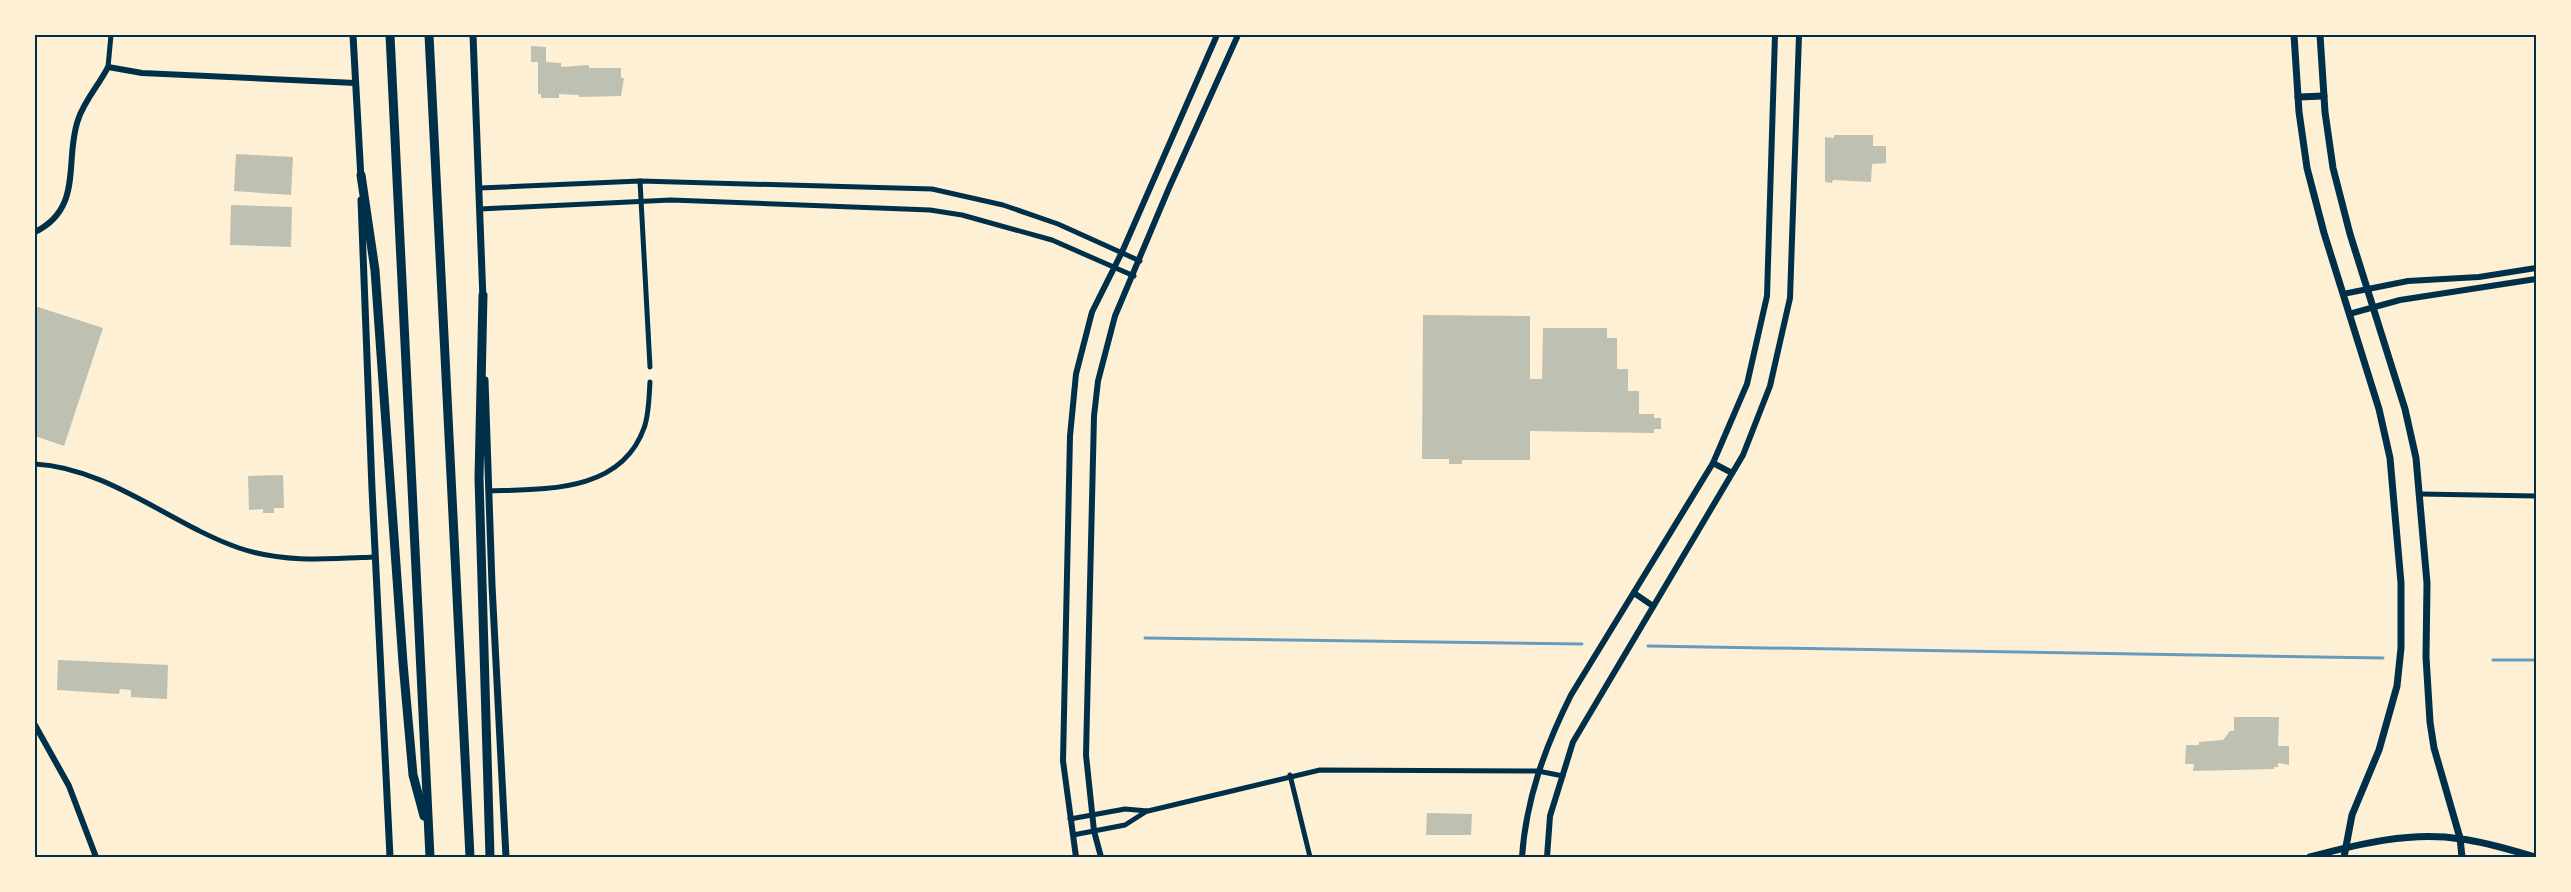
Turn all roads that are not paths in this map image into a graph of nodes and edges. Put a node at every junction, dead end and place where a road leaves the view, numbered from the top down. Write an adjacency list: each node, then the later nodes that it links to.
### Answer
1 (111, 35): 12 (street)
2 (353, 35): 13 (main road)
3 (390, 35): 53 (highway)
4 (429, 35): 59 (highway)
5 (473, 35): 18 (main road)
6 (1217, 35): 22 (street)
7 (1238, 35): 23 (street)
8 (1775, 35): 36 (street)
9 (1799, 35): 37 (street)
10 (2294, 35): 15 (main road)
11 (2320, 35): 14 (main road)
12 (108, 67): 13 (street); 21 (street)
13 (355, 83): 16 (main road)
14 (2324, 96): 15 (main road); 28 (main road)
15 (2298, 97): 29 (main road)
16 (361, 175): 41 (main road); 53 (highway)
17 (640, 181): 18 (street); 19 (street); 22 (street)
18 (480, 188): 20 (main road)
19 (641, 201): 20 (street); 24 (street); 33 (street)
20 (480, 209): 30 (main road)
21 (35, 232)
22 (1122, 252): 23 (street); 24 (street)
23 (1140, 261): 26 (street)
24 (1114, 268): 26 (street); 50 (street)
25 (2536, 268): 28 (street)
26 (1134, 276): 49 (street)
27 (2536, 279): 31 (street)
28 (2367, 288): 29 (street); 31 (main road)
29 (2343, 294): 32 (main road)
30 (483, 295): 38 (main road); 60 (highway)
31 (2374, 307): 32 (street); 39 (main road)
32 (2349, 314): 55 (main road)
33 (650, 367)
34 (650, 382): 38 (street)
35 (35, 464): 41 (street)
36 (1713, 464): 37 (street); 42 (street)
37 (1732, 473): 43 (street)
38 (488, 492): 61 (main road)
39 (2420, 494): 40 (street); 54 (main road)
40 (2536, 496)
41 (375, 558): 57 (main road)
42 (1634, 593): 43 (street); 45 (street)
43 (1653, 606): 47 (street)
44 (35, 725): 56 (street)
45 (1538, 771): 46 (street); 47 (street); 65 (street)
46 (1290, 775): 48 (street); 64 (street)
47 (1563, 776): 66 (street)
48 (1148, 810): 49 (street); 51 (street)
49 (1093, 815): 50 (street); 51 (street)
50 (1070, 819): 52 (street)
51 (1094, 831): 52 (street); 63 (street)
52 (1072, 834): 62 (street)
53 (429, 836): 58 (highway)
54 (2460, 838): 55 (main road); 69 (main road); 70 (main road)
55 (2345, 848): 67 (main road); 68 (main road)
56 (96, 857)
57 (390, 857)
58 (430, 857)
59 (470, 857)
60 (490, 857)
61 (506, 857)
62 (1076, 857)
63 (1101, 857)
64 (1310, 857)
65 (1522, 857)
66 (1547, 857)
67 (2310, 857)
68 (2344, 857)
69 (2462, 857)
70 (2535, 857)

